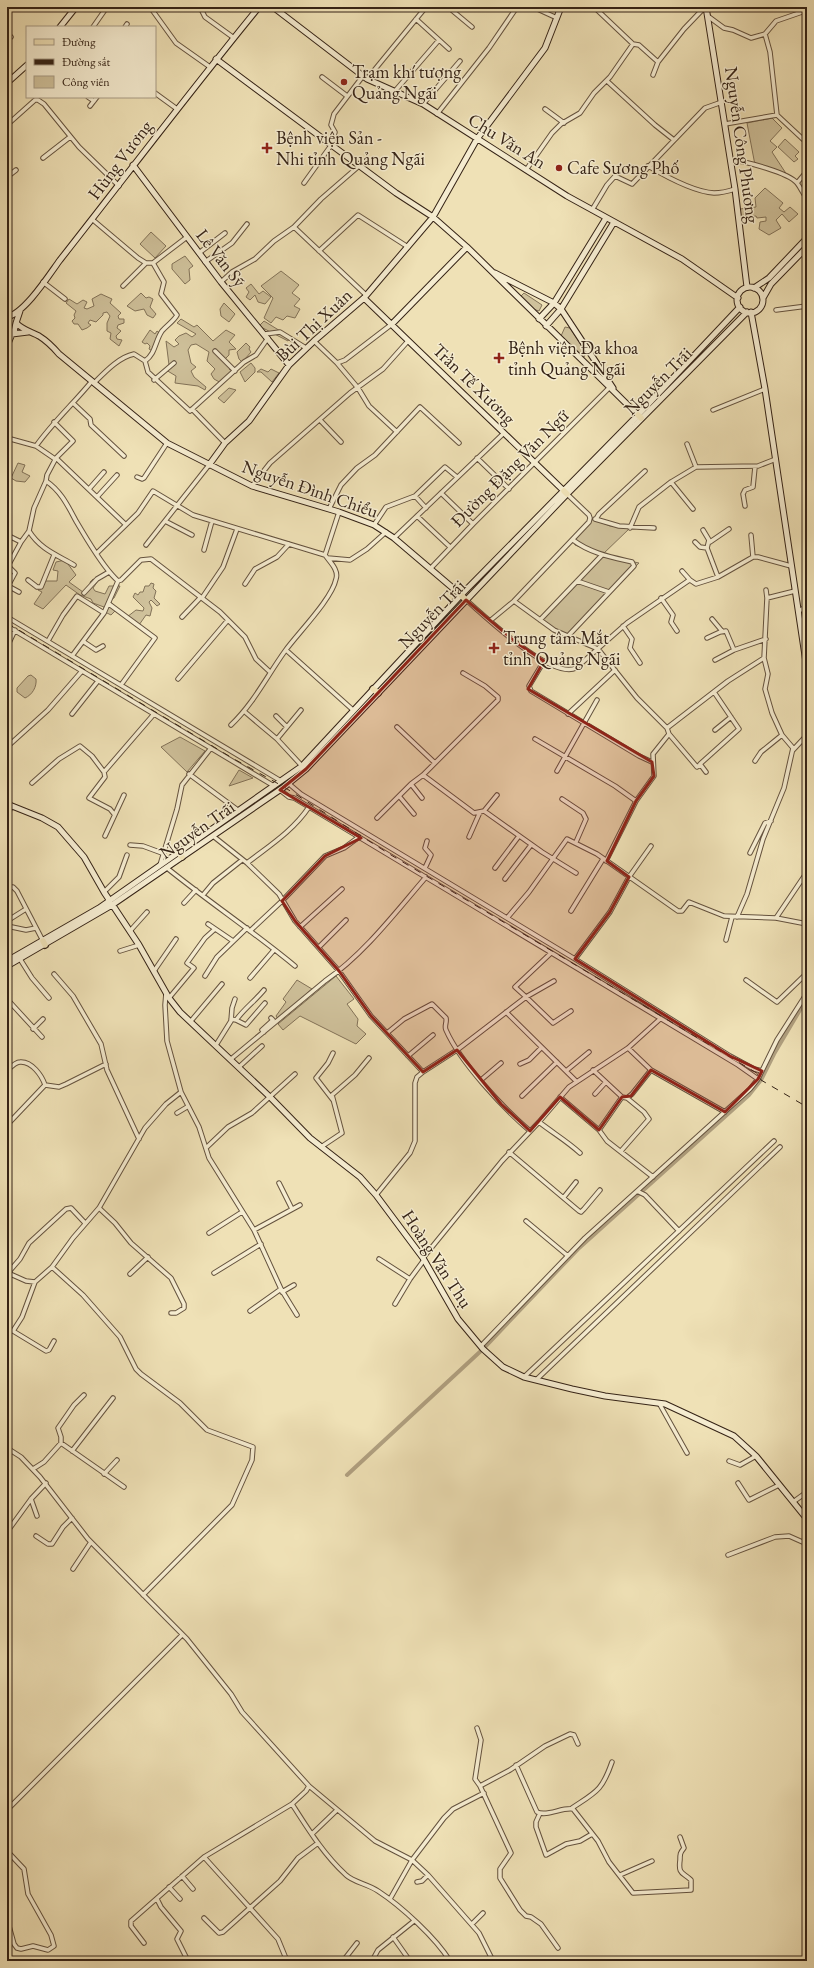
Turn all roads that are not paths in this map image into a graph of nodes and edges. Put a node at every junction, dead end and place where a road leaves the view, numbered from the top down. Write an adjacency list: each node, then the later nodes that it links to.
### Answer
1 (76, 7): 19 (main road)
2 (107, 7): 20 (street)
3 (150, 7): 33 (street)
4 (200, 7): 25 (street)
5 (259, 7): 25 (main road, Hùng Vương)
6 (273, 7): 36 (main road, Chu Văn An)
7 (426, 7): 18 (street)
8 (448, 7): 21 (street)
9 (518, 7): 50 (street)
10 (533, 7): 17 (street)
11 (561, 7): 17 (main road, Bùi Thị Xuân)
12 (594, 7): 27 (street)
13 (706, 7): 16 (main road, Nguyễn Công Phương); 31 (street)
14 (805, 9): 15 (street); 23 (street)
15 (807, 16)
16 (709, 17): 23 (street); 45 (main road, Nguyễn Công Phương)
17 (557, 18): 56 (main road, Bùi Thị Xuân)
18 (416, 20): 26 (street); 36 (street)
19 (63, 26)
20 (93, 26)
21 (472, 28)
22 (7, 32): 24 (street)
23 (765, 34): 51 (street)
24 (11, 37)
25 (234, 38): 29 (main road, Hùng Vương)
26 (439, 40): 28 (street); 39 (street)
27 (633, 44): 31 (street); 37 (street)
28 (449, 49)
29 (216, 59): 33 (main road, Hùng Vương); 59 (main road)
30 (460, 61): 46 (street)
31 (658, 62): 34 (street)
32 (26, 66): 38 (main road)
33 (210, 67): 48 (main road, Hùng Vương)
34 (653, 74)
35 (322, 77): 41 (street)
36 (365, 77): 39 (main road, Chu Văn An); 41 (street)
37 (607, 81): 52 (street); 57 (street)
38 (7, 83)
39 (395, 91): 46 (main road, Chu Văn An)
40 (156, 94): 48 (street)
41 (347, 96): 59 (street)
42 (90, 98): 44 (street)
43 (96, 98): 44 (street)
44 (94, 101): 47 (street)
45 (722, 102): 53 (main road, Nguyễn Công Phương); 57 (street)
46 (423, 104): 50 (main road, Chu Văn An)
47 (90, 106)
48 (177, 109): 62 (main road, Hùng Vương)
49 (545, 109): 52 (street)
50 (437, 114): 56 (main road, Chu Văn An)
51 (777, 115): 53 (street); 58 (street)
52 (564, 123): 66 (street)
53 (725, 124): 61 (main road, Nguyễn Công Phương)
54 (7, 125): 55 (street)
55 (70, 137): 60 (street); 71 (street)
56 (477, 139): 66 (main road, Chu Văn An); 75 (main road, Bùi Thị Xuân)
57 (674, 140): 64 (street)
58 (807, 143)
59 (332, 144): 63 (main road); 69 (street)
60 (43, 158)
61 (731, 160): 70 (street); 72 (main road, Nguyễn Công Phương)
62 (133, 165): 71 (main road, Hùng Vương); 82 (main road, Lê Văn Sỹ)
63 (359, 166): 75 (main road); 80 (street)
64 (648, 166): 72 (street); 74 (street)
65 (16, 170): 68 (street)
66 (526, 170): 74 (main road, Chu Văn An)
67 (807, 171): 70 (street)
68 (7, 177)
69 (304, 183)
70 (797, 183): 73 (street)
71 (119, 186): 77 (main road, Hùng Vương)
72 (735, 189): 96 (main road, Nguyễn Công Phương)
73 (807, 199)
74 (592, 210): 76 (main road, Chu Văn An)
75 (433, 217): 84 (main road, Bùi Thị Xuân); 85 (main road)
76 (606, 218): 78 (main road, Chu Văn An); 102 (main road)
77 (93, 220): 90 (street); 93 (main road, Hùng Vương)
78 (614, 222): 99 (main road, Chu Văn An); 105 (main road)
79 (247, 224): 89 (street)
80 (294, 227): 87 (street); 94 (street)
81 (225, 233): 88 (street)
82 (187, 237): 88 (main road, Lê Văn Sỹ); 91 (street)
83 (807, 238): 97 (main road)
84 (408, 247): 87 (street); 98 (main road, Bùi Thị Xuân)
85 (467, 247): 92 (main road); 112 (main road)
86 (807, 247): 100 (main road)
87 (319, 251): 98 (street)
88 (199, 253): 89 (main road, Lê Văn Sỹ)
89 (205, 262): 94 (main road, Lê Văn Sỹ)
90 (146, 263): 91 (street); 95 (street)
91 (153, 263): 123 (street)
92 (490, 270): 102 (main road); 110 (main road)
93 (43, 282): 101 (street); 107 (main road, Hùng Vương)
94 (221, 282): 116 (main road, Lê Văn Sỹ)
95 (123, 286)
96 (747, 287): 97 (main road); 99 (main road)
97 (754, 288): 100 (main road)
98 (365, 296): 112 (main road, Trần Tế Xương); 117 (main road, Bùi Thị Xuân)
99 (738, 298): 104 (main road)
100 (763, 298): 108 (main road)
101 (65, 299)
102 (554, 303): 105 (main road); 110 (main road)
103 (807, 306): 106 (street)
104 (740, 307): 108 (main road); 138 (main road, Nguyễn Trãi)
105 (561, 309): 113 (main road); 122 (main road)
106 (776, 310)
107 (20, 311): 109 (main road); 111 (main road)
108 (749, 312): 133 (main road); 138 (main road, Nguyễn Trãi)
109 (7, 317): 111 (main road, Nguyễn Đình Chiểu)
110 (540, 319): 113 (main road)
111 (16, 323): 114 (main road, Nguyễn Đình Chiểu); 115 (main road)
112 (392, 324): 118 (main road, Trần Tế Xương); 125 (street)
113 (546, 326): 127 (main road)
114 (29, 332): 115 (main road); 130 (main road, Nguyễn Đình Chiểu)
115 (10, 335): 119 (main road)
116 (267, 336): 120 (street); 126 (main road, Lê Văn Sỹ); 128 (street)
117 (314, 341): 120 (main road, Bùi Thị Xuân); 125 (street)
118 (408, 341): 131 (street); 142 (main road, Trần Tế Xương)
119 (7, 346)
120 (306, 348): 126 (main road, Bùi Thị Xuân)
121 (215, 351): 128 (street)
122 (595, 358): 127 (main road); 134 (main road)
123 (145, 361): 129 (street); 130 (street)
124 (174, 362): 129 (street)
125 (338, 363): 131 (street)
126 (289, 365): 146 (main road, Bùi Thị Xuân)
127 (588, 365): 132 (main road)
128 (235, 371): 136 (street)
129 (154, 380): 136 (street)
130 (93, 382): 135 (street); 145 (main road, Nguyễn Đình Chiểu)
131 (358, 388): 139 (street); 141 (street)
132 (610, 388): 134 (main road); 154 (street, Đường Đặng Văn Ngữ)
133 (764, 389): 137 (street); 153 (main road)
134 (616, 393): 138 (main road)
135 (73, 403): 140 (street); 150 (street)
136 (192, 409): 146 (street)
137 (714, 410)
138 (640, 416): 168 (main road, Nguyễn Trãi)
139 (320, 420): 144 (street); 165 (street)
140 (54, 422): 149 (street); 151 (street)
141 (397, 432): 147 (street); 175 (street)
142 (504, 433): 152 (street); 154 (main road, Trần Tế Xương)
143 (7, 438): 149 (street)
144 (341, 442)
145 (167, 443): 155 (main road, Nguyễn Đình Chiểu); 161 (street)
146 (225, 443): 155 (main road, Bùi Thị Xuân)
147 (459, 443)
148 (687, 444): 156 (street)
149 (36, 446): 151 (street)
150 (124, 456)
151 (56, 458): 163 (street); 167 (street)
152 (477, 458): 162 (street); 166 (street)
153 (776, 459): 157 (street); 212 (main road)
154 (534, 463): 166 (street, Đường Đặng Văn Ngữ); 168 (main road, Trần Tế Xương)
155 (209, 465): 165 (main road, Nguyễn Đình Chiểu); 172 (street, Bùi Thị Xuân)
156 (696, 467): 157 (street); 164 (street)
157 (755, 467): 173 (street)
158 (645, 471): 180 (street)
159 (104, 472): 167 (street)
160 (117, 475): 171 (street)
161 (137, 477)
162 (457, 478): 169 (street); 170 (street)
163 (46, 482): 191 (street); 206 (street)
164 (671, 482): 176 (street); 186 (street)
165 (252, 486): 175 (main road, Nguyễn Đình Chiểu)
166 (508, 488): 184 (street, Đường Đặng Văn Ngữ)
167 (88, 489): 171 (street)
168 (565, 492): 179 (street); 227 (main road, Nguyễn Trãi); 231 (main road, Nguyễn Trãi)
169 (441, 493): 174 (street); 184 (street)
170 (415, 496): 174 (street); 185 (street)
171 (98, 498): 183 (street)
172 (178, 505): 181 (street, Bùi Thị Xuân); 182 (street); 183 (street)
173 (745, 506)
174 (426, 508): 178 (street)
175 (329, 509): 177 (main road, Nguyễn Đình Chiểu)
176 (693, 509)
177 (339, 512): 185 (main road, Nguyễn Đình Chiểu); 209 (street)
178 (417, 516): 196 (street); 203 (street)
179 (590, 518): 180 (street); 197 (street)
180 (596, 520): 186 (street)
181 (165, 521): 194 (street); 202 (street, Bùi Thị Xuân)
182 (212, 521): 189 (street); 205 (street)
183 (125, 524): 206 (street)
184 (473, 524): 203 (street, Đường Đặng Văn Ngữ)
185 (374, 525): 192 (main road, Nguyễn Đình Chiểu)
186 (630, 528): 187 (street)
187 (654, 528)
188 (729, 528): 200 (street)
189 (237, 529): 201 (street); 228 (street)
190 (703, 530): 200 (street)
191 (29, 531): 198 (street); 207 (street)
192 (386, 532): 196 (main road, Nguyễn Đình Chiểu); 209 (street)
193 (7, 535): 198 (street)
194 (192, 535)
195 (751, 535): 210 (street)
196 (394, 538): 213 (main road, Nguyễn Đình Chiểu)
197 (573, 540): 208 (street); 232 (street)
198 (22, 542): 224 (street)
199 (695, 542): 204 (street)
200 (710, 542): 204 (street)
201 (289, 544): 209 (street); 221 (street)
202 (146, 545)
203 (450, 547): 213 (street, Đường Đặng Văn Ngữ)
204 (707, 548): 216 (street)
205 (204, 550)
206 (97, 553): 215 (street)
207 (54, 555): 211 (street); 217 (street)
208 (602, 555): 220 (street); 225 (street)
209 (327, 556): 256 (street)
210 (753, 557): 212 (street); 216 (street)
211 (74, 564)
212 (791, 566): 223 (main road)
213 (430, 569): 227 (main road, Nguyễn Đình Chiểu)
214 (682, 571): 218 (street)
215 (109, 572): 219 (street); 226 (street)
216 (718, 577): 218 (street)
217 (28, 580)
218 (690, 580): 229 (street)
219 (118, 581): 228 (street); 233 (street)
220 (577, 581): 225 (street); 242 (street)
221 (245, 584)
222 (766, 590): 230 (street)
223 (796, 591): 230 (street); 235 (main road)
224 (18, 592)
225 (609, 592): 248 (street)
226 (84, 593)
227 (461, 595): 231 (main road); 271 (main road, Nguyễn Trãi)
228 (202, 597): 238 (street); 240 (street)
229 (661, 598): 244 (street); 246 (street)
230 (767, 598): 250 (street)
231 (466, 600): 241 (street); 271 (main road, Nguyễn Trãi)
232 (514, 601): 241 (street); 242 (street)
233 (110, 604): 236 (street); 270 (street)
234 (807, 606): 235 (street)
235 (799, 611): 263 (main road)
236 (104, 613): 251 (street); 252 (street)
237 (7, 617): 251 (street)
238 (182, 617)
239 (712, 619): 247 (street)
240 (228, 620): 266 (street); 268 (street)
241 (490, 620): 260 (street)
242 (540, 620): 248 (street)
243 (7, 626): 245 (street)
244 (623, 626): 255 (street); 262 (street)
245 (15, 630): 254 (street); 265 (street)
246 (677, 631)
247 (722, 631): 249 (street); 257 (street)
248 (568, 636): 255 (street)
249 (707, 638)
250 (766, 639): 257 (street); 259 (street)
251 (48, 641): 258 (street)
252 (84, 642): 253 (street); 258 (street)
253 (103, 646)
254 (7, 647)
255 (598, 649): 260 (street); 264 (street)
256 (286, 650): 266 (street); 275 (street)
257 (734, 650): 261 (street)
258 (72, 656): 270 (street)
259 (764, 658): 272 (street); 289 (street)
260 (544, 660): 279 (street)
261 (715, 660)
262 (640, 663)
263 (807, 669)
264 (615, 670): 279 (street); 286 (street)
265 (82, 671): 269 (street); 293 (street)
266 (270, 672): 276 (street)
267 (463, 673): 299 (street)
268 (178, 679)
269 (98, 681): 277 (street); 278 (street)
270 (121, 685): 307 (street)
271 (375, 691): 275 (main road, Nguyễn Trãi); 309 (main road, Nguyễn Trãi)
272 (714, 692): 281 (street); 286 (street)
273 (597, 700): 282 (street)
274 (301, 710): 284 (street)
275 (353, 710): 301 (main road, Nguyễn Trãi)
276 (245, 712): 283 (street); 291 (street)
277 (72, 714)
278 (154, 714): 294 (street); 303 (street)
279 (568, 714): 282 (street)
280 (276, 716): 284 (street)
281 (731, 717): 287 (street); 300 (street)
282 (584, 723): 296 (street); 298 (street)
283 (231, 725)
284 (287, 727): 291 (street)
285 (397, 727): 299 (street)
286 (667, 728): 288 (street)
287 (715, 730)
288 (669, 734): 298 (street); 300 (street)
289 (782, 735): 295 (street); 297 (street)
290 (807, 735): 295 (street)
291 (277, 739): 301 (street)
292 (535, 739): 296 (street)
293 (7, 747)
294 (211, 748): 305 (street); 311 (street)
295 (793, 750): 327 (street)
296 (565, 757): 302 (street); 318 (street)
297 (755, 761)
298 (652, 762): 318 (street)
299 (435, 763): 306 (street)
300 (700, 765): 304 (street)
301 (302, 766): 307 (main road, Nguyễn Trãi)
302 (557, 771)
303 (104, 772): 308 (street); 323 (street)
304 (706, 772)
305 (189, 774): 321 (street); 338 (street)
306 (423, 775): 310 (street); 322 (street)
307 (281, 782): 311 (main road, Nguyễn Trãi)
308 (32, 783)
309 (288, 783): 312 (main road, Nguyễn Trãi); 348 (street)
310 (411, 784): 315 (street); 316 (street)
311 (274, 786): 321 (main road, Nguyễn Trãi)
312 (280, 790): 320 (street); 329 (main road, Nguyễn Trãi)
313 (124, 795): 323 (street)
314 (497, 795): 322 (street)
315 (399, 796): 324 (street); 326 (street)
316 (422, 798)
317 (562, 799): 334 (street)
318 (636, 801): 344 (street)
319 (10, 805): 325 (street); 358 (main road, Hoàng Văn Thụ)
320 (310, 807): 331 (street); 345 (street)
321 (239, 811): 341 (main road, Nguyễn Trãi)
322 (482, 812): 330 (street); 332 (street)
323 (114, 814): 328 (street)
324 (414, 814)
325 (7, 815)
326 (378, 818)
327 (771, 821): 339 (street); 366 (street)
328 (105, 836)
329 (213, 836): 341 (main road, Nguyễn Trãi); 343 (street)
330 (519, 836): 336 (street); 349 (street)
331 (359, 837): 352 (street); 360 (street)
332 (469, 837)
333 (427, 841): 348 (street)
334 (576, 842): 342 (street); 344 (street)
335 (130, 845): 338 (street)
336 (531, 845): 342 (street); 354 (street)
337 (651, 846): 353 (street)
338 (162, 853): 346 (street)
339 (750, 853)
340 (127, 855): 358 (street)
341 (180, 855): 346 (main road, Nguyễn Trãi); 347 (main road, Nguyễn Trãi)
342 (554, 859): 351 (street); 367 (street)
343 (242, 860): 345 (street); 359 (street)
344 (605, 860): 353 (street); 364 (street)
345 (247, 863): 360 (street)
346 (160, 865): 361 (main road, Nguyễn Trãi)
347 (167, 868): 357 (street); 361 (main road, Nguyễn Trãi)
348 (425, 868): 367 (street)
349 (495, 868)
350 (807, 872): 368 (street)
351 (576, 873)
352 (426, 877): 387 (street); 394 (street)
353 (630, 877): 366 (street); 389 (street)
354 (504, 879)
355 (7, 888): 363 (street)
356 (342, 889): 374 (street)
357 (196, 890): 359 (street); 362 (street)
358 (104, 892): 361 (main road, Hoàng Văn Thụ)
359 (204, 895): 377 (street)
360 (282, 901): 374 (street); 377 (street)
361 (111, 903): 378 (main road, Hoàng Văn Thụ); 382 (main road)
362 (184, 903)
363 (26, 909): 370 (street); 375 (street)
364 (571, 911)
365 (147, 912): 378 (street)
366 (735, 917): 368 (street); 380 (street)
367 (507, 918): 389 (street)
368 (776, 918): 372 (street)
369 (346, 920): 384 (street)
370 (7, 921)
371 (208, 924): 376 (street)
372 (807, 924)
373 (7, 926): 375 (street)
374 (300, 927): 384 (street)
375 (36, 928): 382 (street)
376 (214, 929): 381 (street); 404 (street)
377 (248, 930): 381 (street); 385 (street)
378 (130, 931): 383 (main road, Hoàng Văn Thụ)
379 (176, 939): 393 (street)
380 (726, 940)
381 (233, 941): 397 (street)
382 (44, 943): 388 (main road); 390 (main road)
383 (139, 945): 386 (street); 393 (main road, Hoàng Văn Thụ)
384 (319, 947): 394 (street)
385 (274, 950): 392 (street); 398 (street)
386 (120, 951)
387 (551, 953): 405 (street); 415 (street)
388 (20, 959): 391 (main road); 406 (street)
389 (575, 959): 443 (street)
390 (7, 961)
391 (7, 966)
392 (295, 966)
393 (154, 971): 404 (main road, Hoàng Văn Thụ)
394 (339, 971): 419 (street); 420 (street)
395 (807, 973): 399 (street)
396 (54, 974): 437 (street)
397 (205, 976)
398 (250, 978)
399 (746, 980)
400 (554, 981): 405 (street)
401 (222, 984): 417 (street)
402 (264, 990): 416 (street)
403 (807, 993): 443 (street)
404 (168, 996): 417 (main road, Hoàng Văn Thụ); 452 (street)
405 (526, 997): 410 (street); 411 (street)
406 (48, 998)
407 (7, 999): 418 (street)
408 (235, 999): 414 (street)
409 (265, 1003): 416 (street)
410 (571, 1011)
411 (506, 1012): 425 (street); 428 (street)
412 (271, 1018): 419 (street)
413 (43, 1019): 418 (street)
414 (231, 1019): 416 (street); 423 (street)
415 (660, 1019): 426 (street); 447 (street)
416 (236, 1020)
417 (191, 1021): 423 (main road, Hoàng Văn Thụ)
418 (33, 1029): 422 (street)
419 (264, 1032): 434 (street)
420 (387, 1033): 428 (street); 432 (street)
421 (433, 1035): 432 (street)
422 (42, 1037)
423 (216, 1045): 434 (main road, Hoàng Văn Thụ)
424 (262, 1046): 427 (street)
425 (541, 1048): 435 (street); 438 (street)
426 (628, 1048): 440 (street); 441 (street)
427 (258, 1049): 430 (street); 439 (street)
428 (457, 1050): 445 (street); 448 (street)
429 (589, 1052): 442 (street)
430 (262, 1053)
431 (333, 1053): 458 (street)
432 (408, 1056): 445 (street)
433 (369, 1058): 458 (street)
434 (231, 1059): 439 (main road, Hoàng Văn Thụ)
435 (557, 1062): 442 (street); 454 (street)
436 (501, 1063): 448 (street)
437 (106, 1064): 451 (street); 466 (street)
438 (520, 1064)
439 (239, 1067): 455 (main road, Hoàng Văn Thụ)
440 (593, 1070): 449 (street); 450 (street)
441 (651, 1070): 457 (street); 460 (street)
442 (566, 1071): 449 (street)
443 (762, 1071): 447 (street)
444 (7, 1072): 451 (street)
445 (423, 1072): 479 (street)
446 (295, 1074): 455 (street)
447 (758, 1079): 460 (street)
448 (482, 1080): 465 (street)
449 (576, 1081): 456 (street)
450 (605, 1083): 453 (street); 457 (street)
451 (45, 1085): 463 (street)
452 (181, 1092): 459 (street); 466 (street)
453 (595, 1094)
454 (522, 1096)
455 (270, 1097): 468 (street); 469 (main road, Hoàng Văn Thụ)
456 (560, 1097): 462 (street); 464 (street)
457 (624, 1098): 464 (street); 471 (street)
458 (332, 1100): 469 (street)
459 (187, 1106): 461 (street); 468 (street)
460 (725, 1112): 474 (street)
461 (177, 1113)
462 (539, 1122): 465 (street); 473 (street)
463 (7, 1125)
464 (599, 1130): 471 (street)
465 (530, 1131): 472 (street)
466 (138, 1139): 482 (street)
467 (774, 1141): 488 (street)
468 (207, 1147): 484 (street)
469 (321, 1147): 479 (main road, Hoàng Văn Thụ)
470 (780, 1147): 490 (street)
471 (620, 1151): 474 (street)
472 (509, 1152): 480 (street); 495 (street)
473 (580, 1152)
474 (653, 1176): 478 (street)
475 (576, 1182): 480 (street)
476 (279, 1183): 483 (street)
477 (600, 1190): 480 (street)
478 (637, 1191): 488 (street); 492 (street)
479 (376, 1195): 495 (main road, Hoàng Văn Thụ)
480 (564, 1197)
481 (300, 1205): 483 (street)
482 (98, 1208): 486 (street); 493 (street)
483 (292, 1209): 487 (street)
484 (242, 1212): 487 (street); 489 (street)
485 (526, 1221): 492 (street)
486 (85, 1223): 496 (street); 497 (street)
487 (254, 1230): 491 (street)
488 (678, 1232): 490 (street); 510 (street)
489 (209, 1233)
490 (683, 1239): 511 (street)
491 (261, 1244): 498 (street); 503 (street)
492 (568, 1256): 509 (street)
493 (148, 1257): 499 (street); 506 (street)
494 (379, 1259): 500 (street)
495 (424, 1259): 500 (street); 509 (main road, Hoàng Văn Thụ)
496 (52, 1267): 501 (street); 540 (street)
497 (7, 1273): 501 (street)
498 (214, 1273)
499 (130, 1274)
500 (410, 1279): 504 (street)
501 (35, 1282): 508 (street)
502 (294, 1285): 503 (street)
503 (282, 1290): 505 (street); 507 (street)
504 (396, 1304)
505 (250, 1311)
506 (171, 1313)
507 (297, 1315)
508 (54, 1341)
509 (480, 1346): 510 (main road, Hoàng Văn Thụ)
510 (524, 1377): 511 (main road, Hoàng Văn Thụ)
511 (536, 1380): 514 (main road, Hoàng Văn Thụ)
512 (84, 1395): 515 (street)
513 (113, 1398): 517 (street)
514 (659, 1403): 518 (street); 519 (main road, Hoàng Văn Thụ)
515 (61, 1443): 517 (street); 522 (street)
516 (7, 1448): 522 (street)
517 (72, 1451): 523 (street)
518 (687, 1453)
519 (756, 1456): 521 (street); 526 (main road, Hoàng Văn Thụ)
520 (117, 1460): 523 (street)
521 (730, 1461)
522 (33, 1470): 524 (street)
523 (104, 1474): 527 (street)
524 (46, 1483): 529 (street); 532 (street)
525 (738, 1483): 526 (street)
526 (779, 1485): 530 (main road, Hoàng Văn Thụ)
527 (124, 1487)
528 (807, 1492): 530 (street)
529 (31, 1499): 531 (street); 534 (street)
530 (793, 1502): 533 (main road, Hoàng Văn Thụ)
531 (37, 1516)
532 (72, 1518): 535 (street); 536 (street)
533 (807, 1519)
534 (7, 1532)
535 (36, 1536)
536 (92, 1542): 539 (street); 540 (street)
537 (807, 1544): 538 (street)
538 (728, 1555)
539 (74, 1569)
540 (143, 1595): 541 (street)
541 (182, 1635): 546 (street); 551 (street)
542 (477, 1728): 547 (street)
543 (578, 1744): 545 (street)
544 (612, 1762): 550 (street)
545 (516, 1765): 547 (street); 553 (street)
546 (309, 1786): 549 (street); 552 (street)
547 (480, 1786): 548 (street)
548 (484, 1793): 560 (street); 580 (street)
549 (292, 1804): 554 (street); 559 (street)
550 (572, 1808): 553 (street); 555 (street)
551 (7, 1810)
552 (337, 1810): 554 (street); 560 (street)
553 (540, 1813): 555 (street)
554 (312, 1834): 557 (street)
555 (592, 1834): 564 (street)
556 (680, 1837): 564 (street)
557 (318, 1843): 570 (street); 571 (street)
558 (7, 1851): 574 (street)
559 (204, 1857): 563 (street); 571 (street)
560 (412, 1860): 562 (street); 570 (street)
561 (652, 1861): 564 (street)
562 (428, 1875): 565 (street); 576 (street)
563 (182, 1876): 566 (street); 567 (street)
564 (620, 1876)
565 (418, 1882)
566 (169, 1887): 568 (street); 569 (street)
567 (193, 1889)
568 (157, 1899): 578 (street); 581 (street)
569 (180, 1899)
570 (390, 1899): 575 (street)
571 (248, 1909): 573 (street); 582 (street)
572 (483, 1913): 576 (street)
573 (204, 1918)
574 (7, 1920)
575 (414, 1921): 577 (street); 586 (street)
576 (472, 1924): 587 (street)
577 (393, 1937): 584 (street); 585 (street)
578 (144, 1943)
579 (357, 1943): 583 (street)
580 (558, 1948)
581 (188, 1961)
582 (287, 1961)
583 (343, 1961)
584 (372, 1961)
585 (410, 1961)
586 (450, 1961)
587 (493, 1961)

